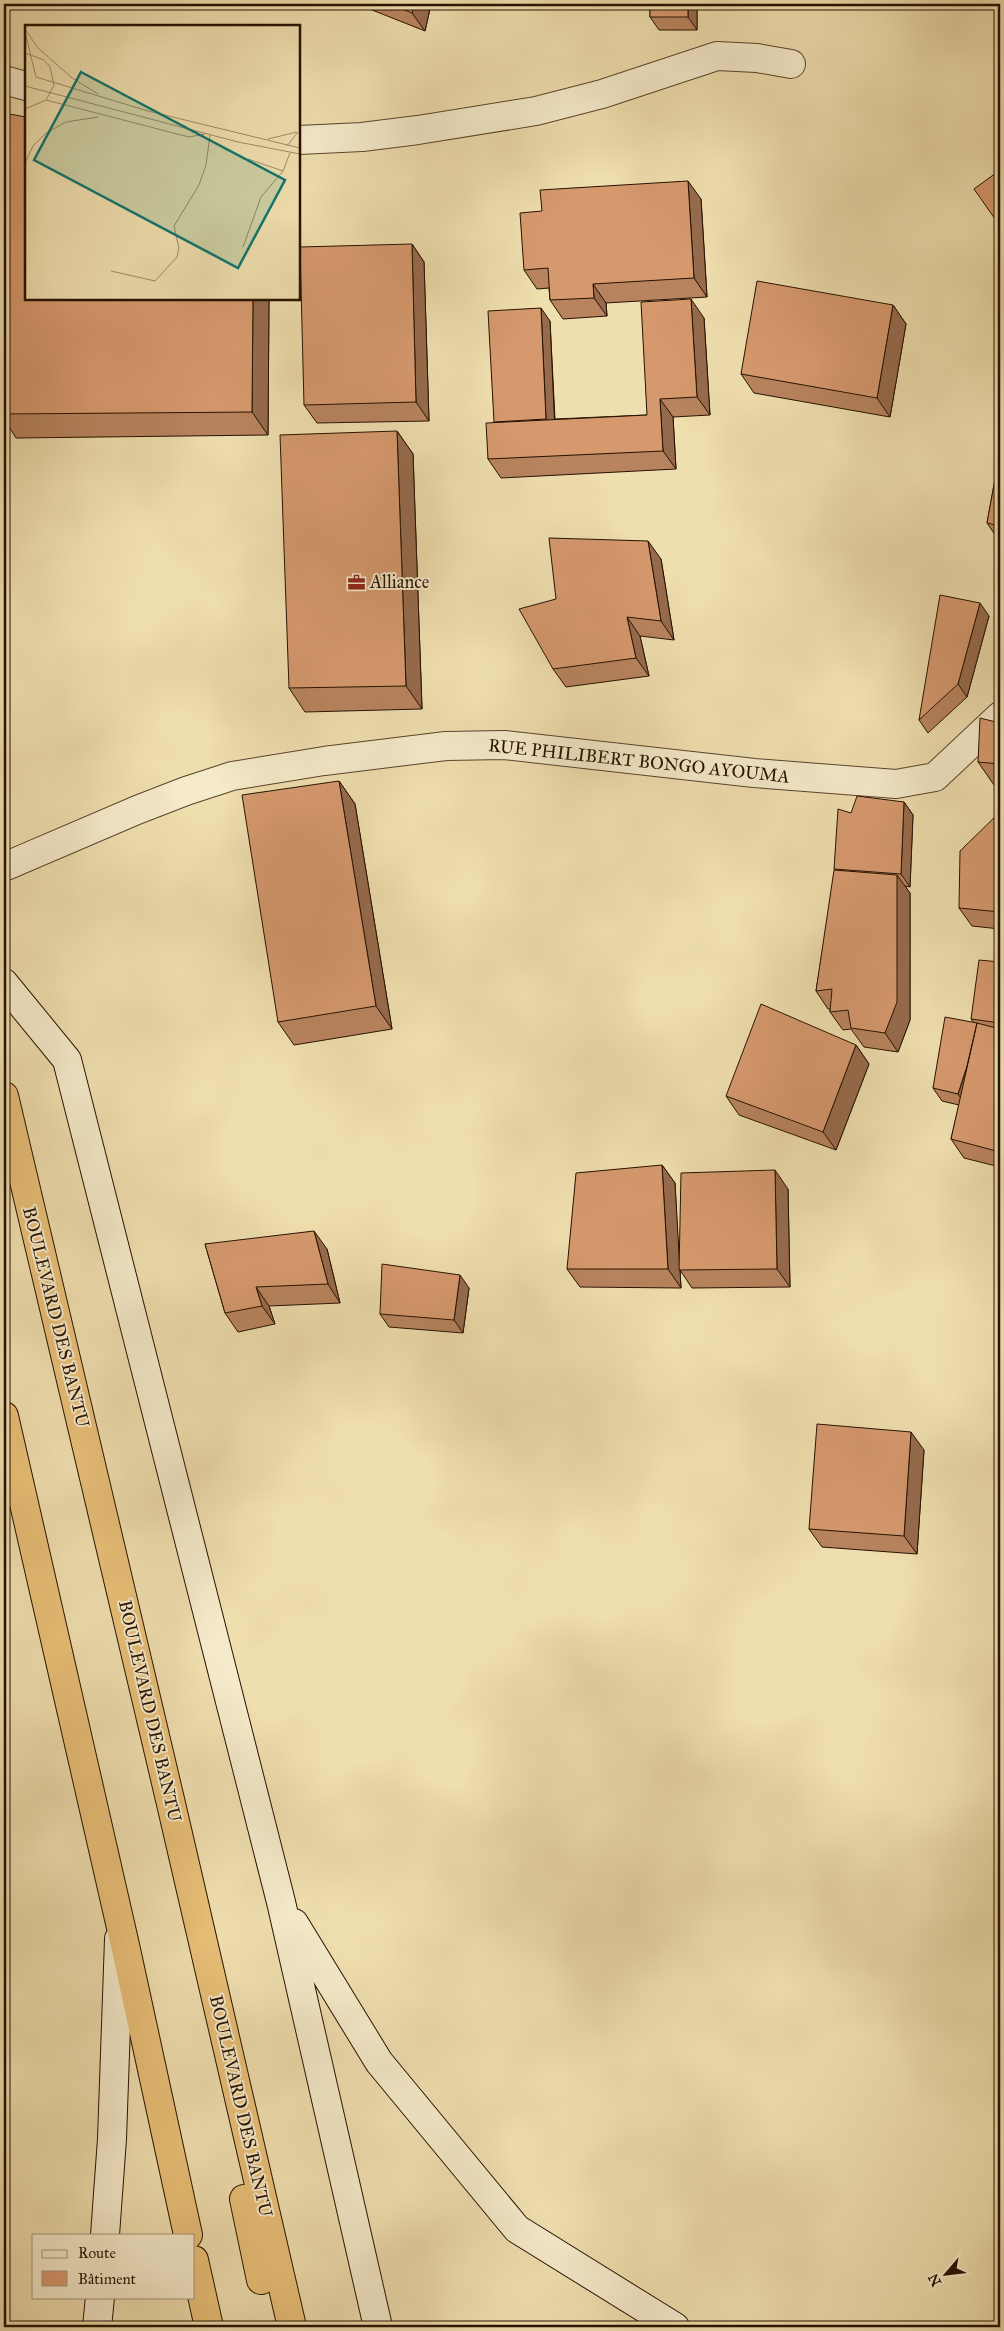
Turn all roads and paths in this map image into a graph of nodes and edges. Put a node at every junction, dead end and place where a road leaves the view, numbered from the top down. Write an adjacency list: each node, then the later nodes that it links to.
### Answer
1 (791, 64): 4 (main road)
2 (4, 80): 3 (main road)
3 (25, 86)
4 (300, 140)
5 (1000, 716): 6 (main road, RUE PHILIBERT BONGO AYOUMA)
6 (4, 867)
7 (4, 983): 10 (main road)
8 (4, 1096): 11 (highway, BOULEVARD DES BANTU)
9 (4, 1416): 12 (highway)
10 (281, 1902): 21 (main road); 22 (main road)
11 (196, 1912): 19 (highway); 20 (highway, BOULEVARD DES BANTU)
12 (119, 1922): 13 (main road); 14 (highway)
13 (104, 2234)
14 (188, 2234)
15 (195, 2264): 18 (highway)
16 (100, 2298): 17 (main road)
17 (98, 2327)
18 (209, 2327)
19 (272, 2327)
20 (292, 2327)
21 (378, 2327)
22 (675, 2327)

